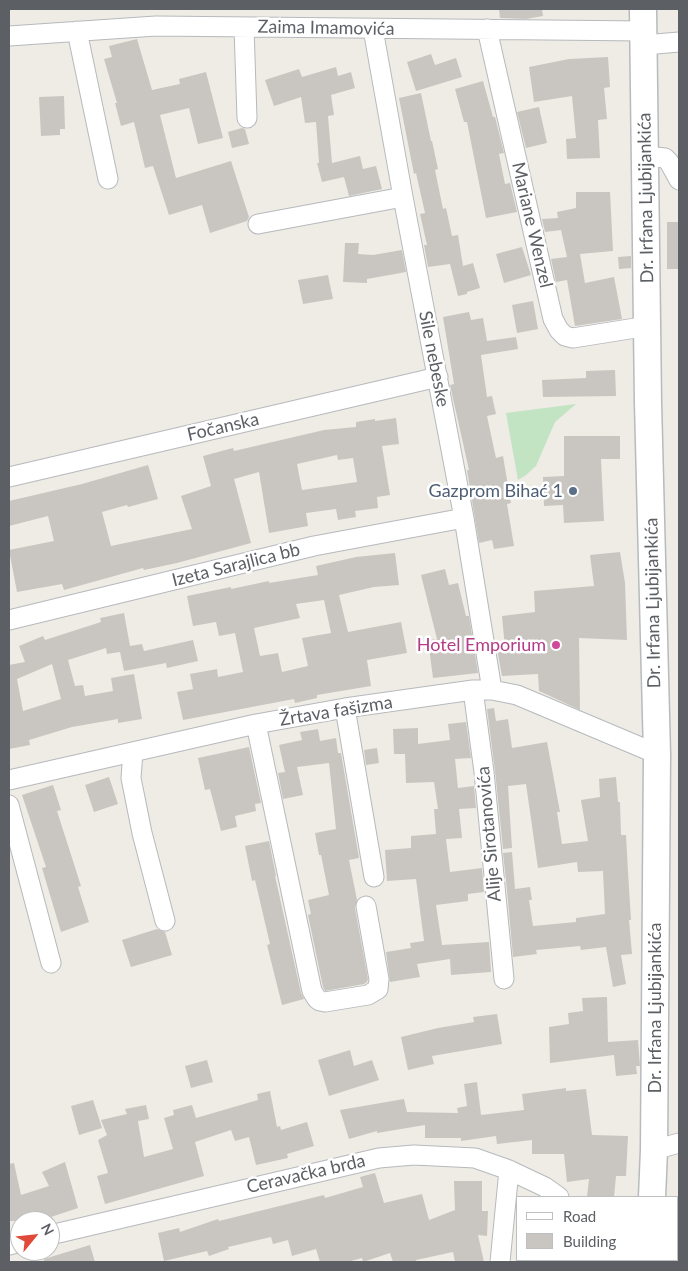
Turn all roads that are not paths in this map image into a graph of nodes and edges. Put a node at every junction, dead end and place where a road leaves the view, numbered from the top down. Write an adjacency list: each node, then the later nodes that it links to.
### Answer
1 (244, 27): 3 (street, Zaima Imamovića); 5 (street, Zaima Imamovića); 8 (street)
2 (644, 28): 4 (street, Zaima Imamovića); 7 (street, Zaima Imamovića); 9 (main road, Dr. Irfana Ljubijankića)
3 (373, 29): 4 (street, Zaima Imamovića); 12 (street, Sile nebeske)
4 (487, 30): 14 (street, Mariane Wenzel)
5 (77, 31): 6 (street, Zaima Imamovića); 10 (street)
6 (9, 36)
7 (679, 42)
8 (247, 118)
9 (646, 156): 11 (street); 14 (main road, Dr. Irfana Ljubijankića)
10 (108, 179)
11 (679, 180)
12 (403, 197): 13 (street); 15 (street, Sile nebeske)
13 (258, 224)
14 (648, 326): 23 (main road, Dr. Irfana Ljubijankića)
15 (438, 377): 16 (street, Fočanska); 17 (street, Sile nebeske)
16 (9, 477)
17 (464, 518): 18 (street, Izeta Sarajlica bb); 19 (street, Sile nebeske)
18 (9, 620)
19 (482, 690): 20 (street, Žrtava fašizma); 23 (street, Žrtava fašizma); 30 (street, Alije Sirotanovića)
20 (344, 708): 21 (street, Žrtava fašizma); 26 (street)
21 (256, 724): 22 (street, Žrtava fašizma); 27 (street)
22 (133, 752): 24 (street, Žrtava fašizma); 28 (street)
23 (657, 754): 32 (main road, Dr. Irfana Ljubijankića)
24 (9, 780)
25 (9, 805): 29 (street)
26 (374, 876)
27 (366, 906)
28 (165, 921)
29 (51, 963)
30 (504, 979)
31 (679, 1143): 32 (street)
32 (654, 1150): 35 (main road, Dr. Irfana Ljubijankića)
33 (509, 1170): 34 (street, Ceravačka brda); 36 (street, Ceravačka brda); 37 (street)
34 (557, 1196)
35 (652, 1196)
36 (60, 1233)
37 (500, 1262)

